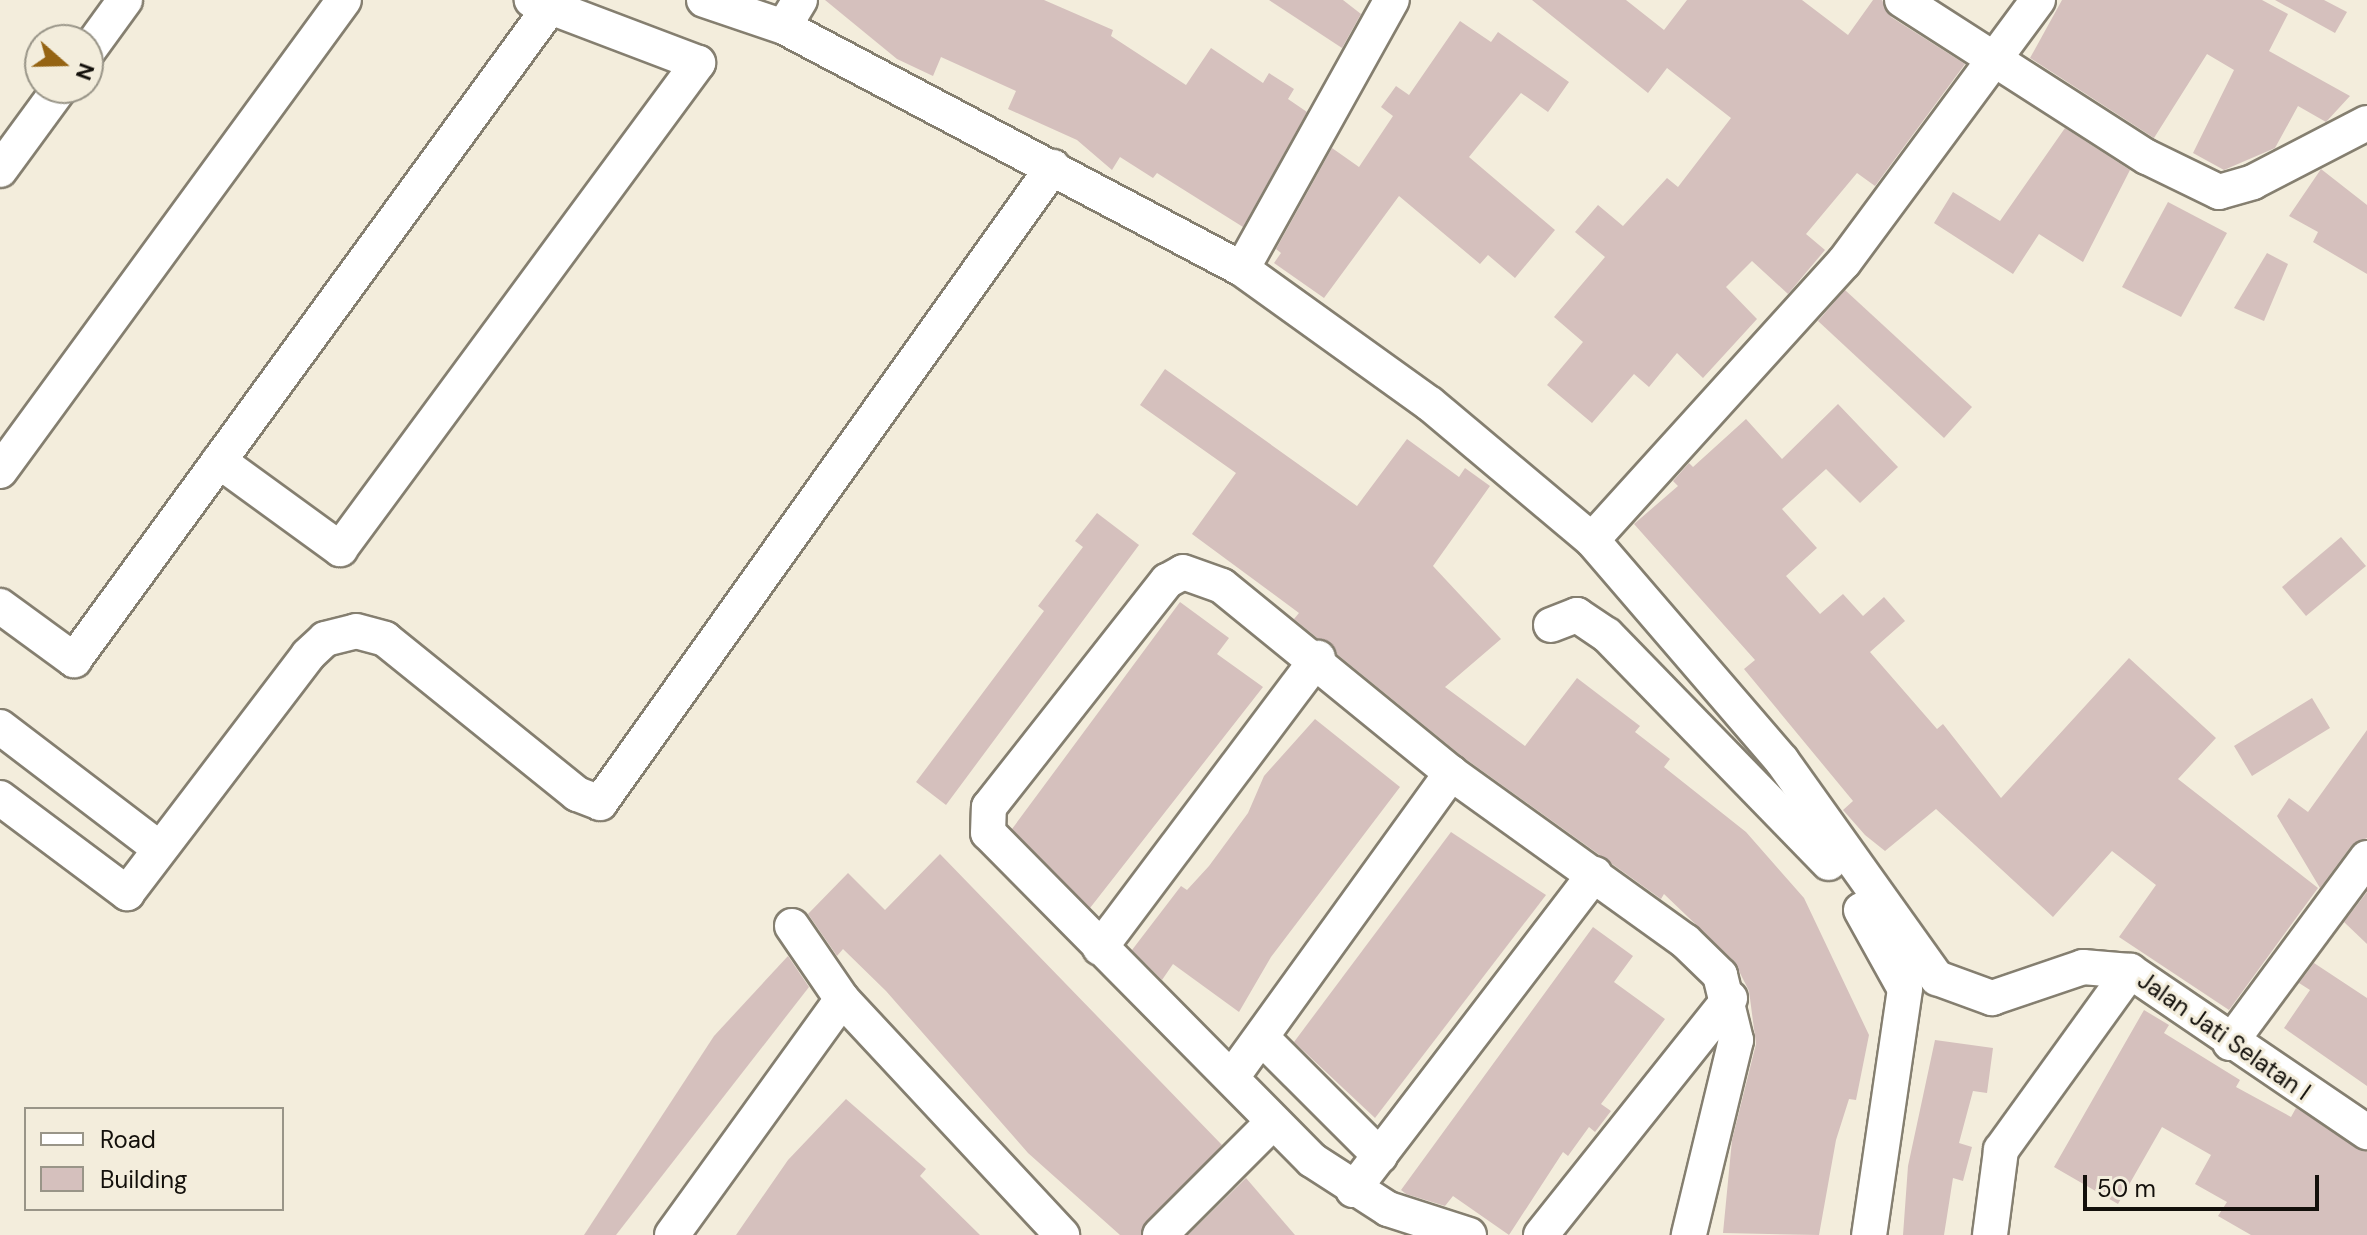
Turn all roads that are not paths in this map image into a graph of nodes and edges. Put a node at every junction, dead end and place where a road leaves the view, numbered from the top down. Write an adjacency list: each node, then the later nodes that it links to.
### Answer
1 (125, 0): 9 (street)
2 (344, 0): 17 (street)
3 (704, 0): 8 (street, Jalan Jati Selatan I)
4 (1392, 0): 15 (street)
5 (1902, 0): 10 (street)
6 (2038, 0): 10 (street)
7 (541, 3): 16 (street); 16 (street)
8 (792, 13): 13 (street, Jalan Jati Selatan I)
9 (104, 29)
10 (1999, 59): 12 (street); 18 (street)
11 (48, 104): 14 (street)
12 (2367, 123)
13 (1053, 167): 15 (street, Jalan Jati Selatan I); 25 (street)
14 (0, 170)
15 (1242, 269): 18 (street, Jalan Jati Selatan I)
16 (219, 461): 19 (street)
17 (0, 471)
18 (1592, 540): 30 (street, Jalan Jati Selatan I)
19 (0, 606)
20 (1551, 625): 46 (street)
21 (1318, 658): 23 (street); 29 (street); 29 (street)
22 (0, 727): 25 (street)
23 (1451, 773): 27 (street); 33 (street)
24 (0, 798): 25 (street)
25 (159, 848)
26 (2367, 858): 34 (street)
27 (1595, 874): 31 (street); 38 (street)
28 (792, 926): 32 (street)
29 (1100, 948): 35 (street)
30 (2130, 971): 34 (street, Jalan Jati Selatan I); 47 (street)
31 (1730, 998): 44 (street); 45 (street)
32 (842, 999): 40 (street); 41 (street)
33 (1262, 1038): 35 (street); 38 (street)
34 (2230, 1043): 37 (street, Jalan Jati Selatan I)
35 (1232, 1077): 36 (street)
36 (1272, 1123): 39 (street); 42 (street)
37 (2367, 1132)
38 (1380, 1156): 39 (street)
39 (1353, 1190): 43 (street)
40 (672, 1235)
41 (1062, 1235)
42 (1160, 1235)
43 (1469, 1235)
44 (1541, 1235)
45 (1689, 1235)
46 (1869, 1235)
47 (1990, 1235)

